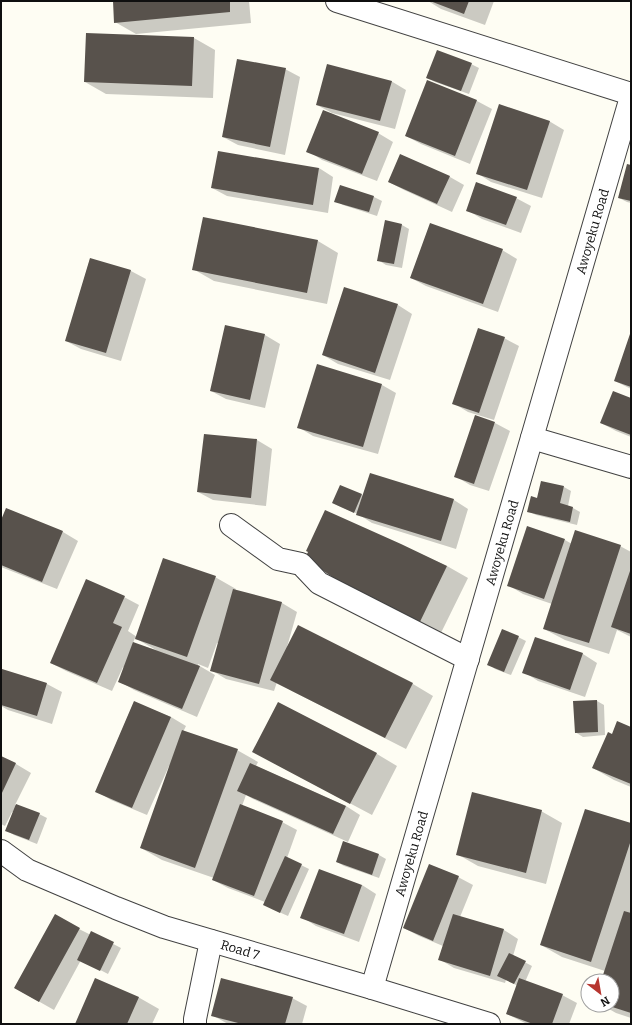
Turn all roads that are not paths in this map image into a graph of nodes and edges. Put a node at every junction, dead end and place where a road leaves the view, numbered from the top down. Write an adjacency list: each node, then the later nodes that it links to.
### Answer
1 (337, 1): 2 (street)
2 (631, 95): 3 (street, Awoyeku Road)
3 (532, 438): 4 (street); 6 (street, Awoyeku Road)
4 (631, 467)
5 (231, 525): 6 (street)
6 (468, 659): 9 (street, Awoyeku Road)
7 (1, 852): 8 (street, Road 7)
8 (211, 941): 9 (street, Road 7); 10 (street)
9 (372, 988): 11 (street, Road 7)
10 (195, 1024)
11 (489, 1024)

